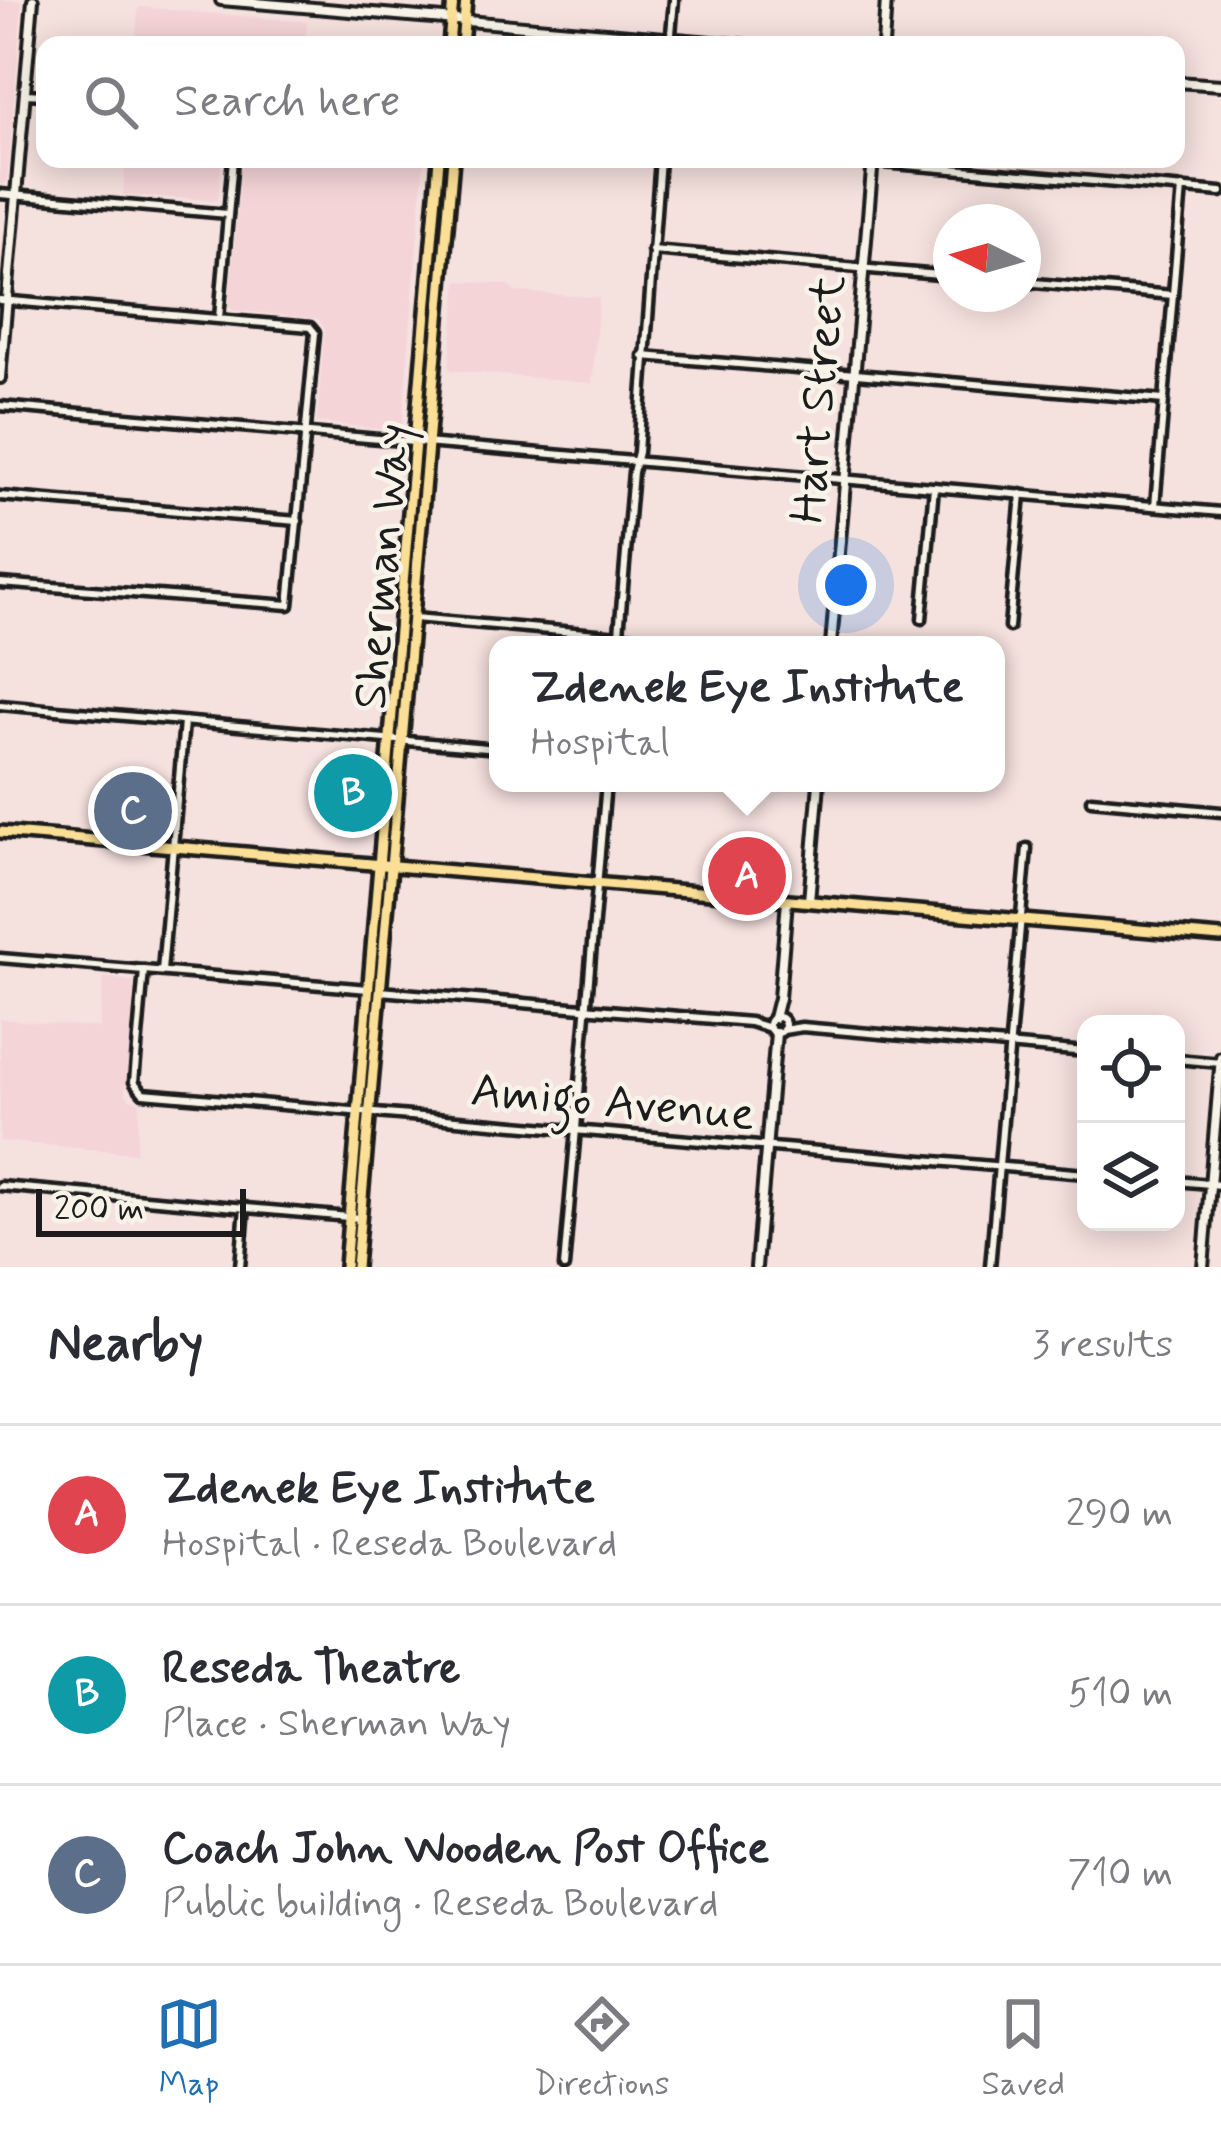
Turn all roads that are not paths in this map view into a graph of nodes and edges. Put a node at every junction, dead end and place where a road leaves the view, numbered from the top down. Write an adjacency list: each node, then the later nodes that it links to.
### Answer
1 (33, 0): 16 (street)
2 (221, 0): 7 (street)
3 (453, 0): 7 (main road)
4 (466, 0): 8 (main road)
5 (674, 0): 12 (street)
6 (886, 0): 13 (street)
7 (451, 19): 8 (street); 9 (main road)
8 (464, 21): 10 (main road); 11 (street)
9 (450, 36)
10 (463, 36)
11 (611, 36)
12 (671, 36)
13 (884, 36)
14 (1185, 83): 15 (street)
15 (1221, 86)
16 (25, 94): 17 (street); 27 (street)
17 (36, 95)
18 (232, 168): 28 (street)
19 (438, 168): 42 (main road, Sherman Way)
20 (452, 168): 42 (main road, Sherman Way)
21 (659, 168): 29 (street)
22 (872, 168): 30 (street, Hart Street)
23 (961, 168): 24 (street)
24 (1182, 188): 25 (street); 33 (street)
25 (1221, 192)
26 (0, 194): 27 (street)
27 (16, 195): 28 (street); 34 (street)
28 (228, 214): 35 (street)
29 (652, 250): 30 (street); 36 (street)
30 (864, 268): 31 (street); 37 (street, Hart Street)
31 (933, 274)
32 (1041, 284): 33 (street)
33 (1172, 295): 39 (street)
34 (3, 300): 35 (street); 38 (street)
35 (219, 319): 41 (street)
36 (644, 356): 37 (street); 43 (street)
37 (855, 374): 39 (street); 44 (street, Hart Street)
38 (0, 378)
39 (1164, 400): 48 (street)
40 (0, 406): 41 (street)
41 (305, 433): 42 (street); 50 (street)
42 (421, 443): 43 (street); 52 (main road, Sherman Way)
43 (635, 461): 44 (street); 56 (street)
44 (845, 479): 45 (street); 57 (street, Hart Street)
45 (934, 487): 46 (street); 53 (street)
46 (1021, 494): 48 (street); 54 (street)
47 (0, 496): 50 (street)
48 (1155, 506): 49 (street)
49 (1221, 512)
50 (298, 521): 51 (street)
51 (0, 583)
52 (406, 616): 55 (street); 60 (main road, Sherman Way)
53 (922, 619)
54 (1010, 627)
55 (576, 636)
56 (618, 636)
57 (832, 636)
58 (0, 705): 59 (street)
59 (184, 722): 60 (street); 67 (street)
60 (395, 740): 61 (street); 69 (main road, Sherman Way)
61 (489, 748)
62 (605, 792): 70 (street)
63 (818, 792): 72 (street)
64 (1091, 800): 65 (street)
65 (1221, 812)
66 (0, 832): 67 (main road)
67 (172, 847): 69 (main road); 77 (street)
68 (1027, 848): 73 (street)
69 (385, 865): 70 (main road); 78 (main road, Sherman Way)
70 (597, 884): 71 (main road); 79 (street)
71 (788, 899): 72 (main road); 80 (street)
72 (809, 901): 73 (main road)
73 (1020, 919): 74 (main road); 81 (street)
74 (1221, 937)
75 (0, 958): 76 (street)
76 (144, 970): 77 (street); 85 (street, Amigo Avenue)
77 (162, 971): 78 (street)
78 (374, 990): 79 (street); 85 (main road, Sherman Way)
79 (586, 1008): 80 (street); 86 (street)
80 (777, 1024): 81 (street); 87 (street)
81 (1009, 1045): 82 (street); 88 (street)
82 (1077, 1051)
83 (1185, 1059): 84 (street)
84 (1221, 1060): 91 (street)
85 (364, 1112): 86 (street, Amigo Avenue); 94 (main road, Sherman Way)
86 (577, 1130): 87 (street, Amigo Avenue); 98 (street)
87 (766, 1146): 88 (street, Amigo Avenue); 99 (street)
88 (998, 1166): 89 (street, Amigo Avenue); 100 (street)
89 (1077, 1173)
90 (1185, 1182): 91 (street)
91 (1216, 1185): 101 (street)
92 (0, 1186): 93 (street)
93 (245, 1207): 94 (street); 95 (street)
94 (354, 1217): 96 (main road, Sherman Way); 97 (main road, Sherman Way)
95 (240, 1267)
96 (345, 1267)
97 (356, 1267)
98 (564, 1267)
99 (756, 1267)
100 (990, 1267)
101 (1203, 1267)

